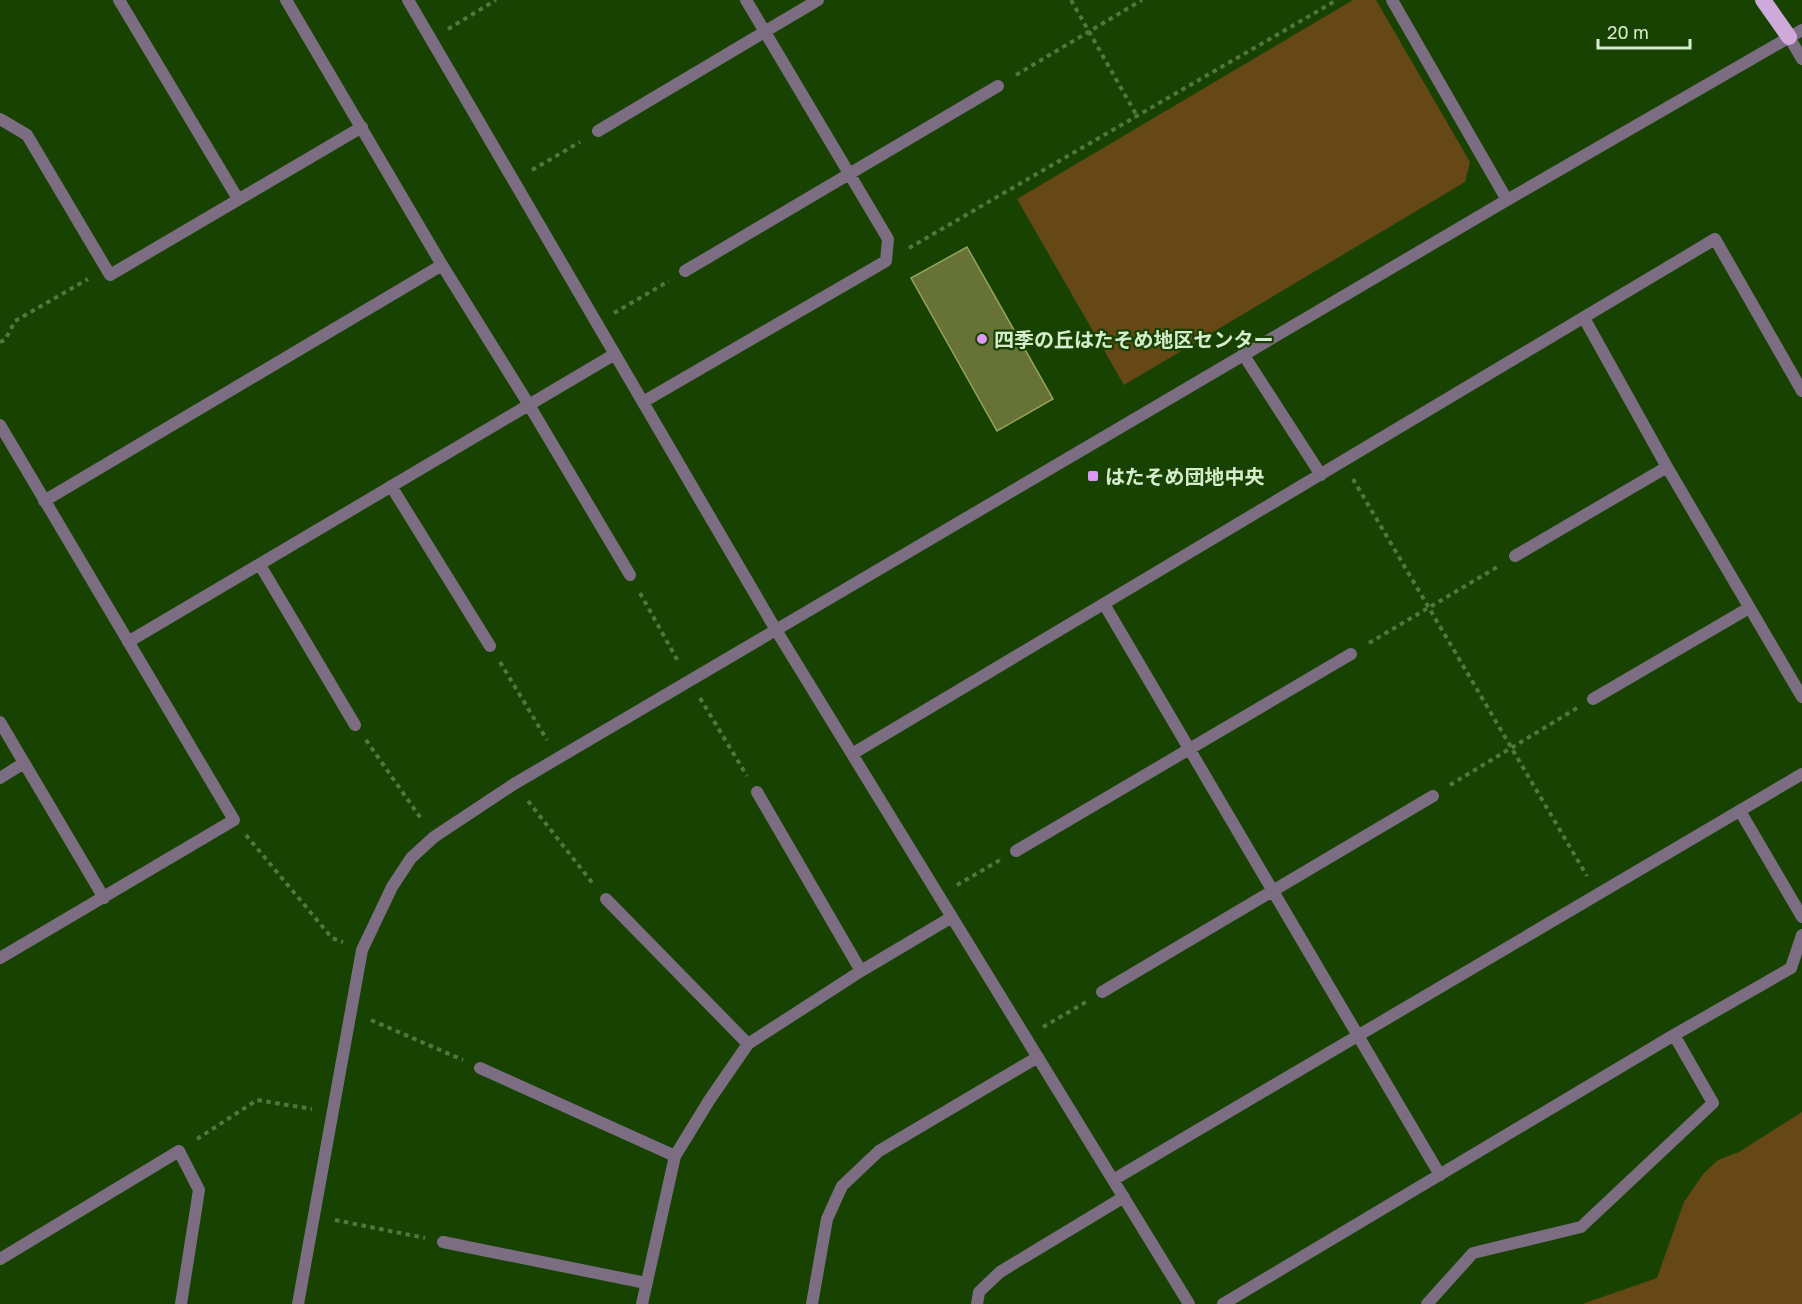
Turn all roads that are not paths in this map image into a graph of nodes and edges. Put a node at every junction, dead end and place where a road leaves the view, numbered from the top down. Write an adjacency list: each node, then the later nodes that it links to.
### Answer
1 (119, 0): 16 (street)
2 (286, 0): 13 (street)
3 (408, 0): 21 (street)
4 (746, 0): 8 (street)
5 (818, 0): 8 (street)
6 (1392, 0): 17 (street)
7 (1763, 0): 9 (highway)
8 (765, 32): 14 (street); 15 (street)
9 (1796, 34): 10 (street); 17 (street)
10 (1802, 59)
11 (998, 86): 15 (street)
12 (0, 119): 16 (street)
13 (362, 127): 16 (street); 18 (street)
14 (598, 131)
15 (848, 174): 19 (street); 24 (street)
16 (238, 200)
17 (1507, 200): 22 (street)
18 (442, 265): 25 (street); 30 (street)
19 (685, 271)
20 (1584, 318): 23 (street); 27 (street); 28 (street)
21 (615, 354): 24 (street); 25 (street)
22 (1243, 354): 28 (street); 36 (street)
23 (1802, 391)
24 (644, 402): 36 (street)
25 (529, 405): 29 (street); 33 (street)
26 (0, 425): 30 (street)
27 (1667, 467): 31 (street); 35 (street)
28 (1321, 475): 34 (street)
29 (391, 486): 32 (street); 38 (street)
30 (44, 501): 37 (street)
31 (1515, 556)
32 (260, 565): 37 (street); 43 (street)
33 (630, 575)
34 (1104, 604): 44 (street); 45 (street)
35 (1749, 608): 40 (street); 41 (street)
36 (776, 630): 45 (street); 75 (street)
37 (128, 642): 54 (street)
38 (490, 646)
39 (1350, 654): 44 (street)
40 (1802, 697)
41 (1593, 699)
42 (0, 722): 46 (street)
43 (355, 725)
44 (1189, 749): 52 (street); 53 (street)
45 (852, 754): 56 (street)
46 (24, 763): 48 (street); 54 (street)
47 (1802, 774): 51 (street)
48 (0, 778)
49 (757, 792): 60 (street)
50 (1432, 796): 53 (street)
51 (1740, 811): 57 (street); 63 (street)
52 (1016, 851)
53 (1272, 891): 61 (street); 63 (street)
54 (104, 898): 59 (street)
55 (606, 899): 64 (street)
56 (952, 917): 60 (street); 65 (street)
57 (1802, 917)
58 (1802, 936): 62 (street)
59 (0, 958)
60 (861, 971): 64 (street)
61 (1102, 992)
62 (1674, 1035): 68 (street); 81 (street)
63 (1358, 1036): 68 (street); 69 (street)
64 (748, 1044): 67 (street)
65 (1038, 1057): 69 (street); 77 (street)
66 (480, 1068): 67 (street)
67 (675, 1156): 73 (street)
68 (1440, 1176): 80 (street)
69 (1113, 1180): 70 (street)
70 (1124, 1197): 78 (street); 79 (street)
71 (443, 1242): 73 (street)
72 (0, 1259): 74 (street)
73 (646, 1283): 76 (street)
74 (181, 1304)
75 (298, 1304)
76 (642, 1304)
77 (812, 1304)
78 (977, 1304)
79 (1190, 1304)
80 (1223, 1304)
81 (1427, 1304)

